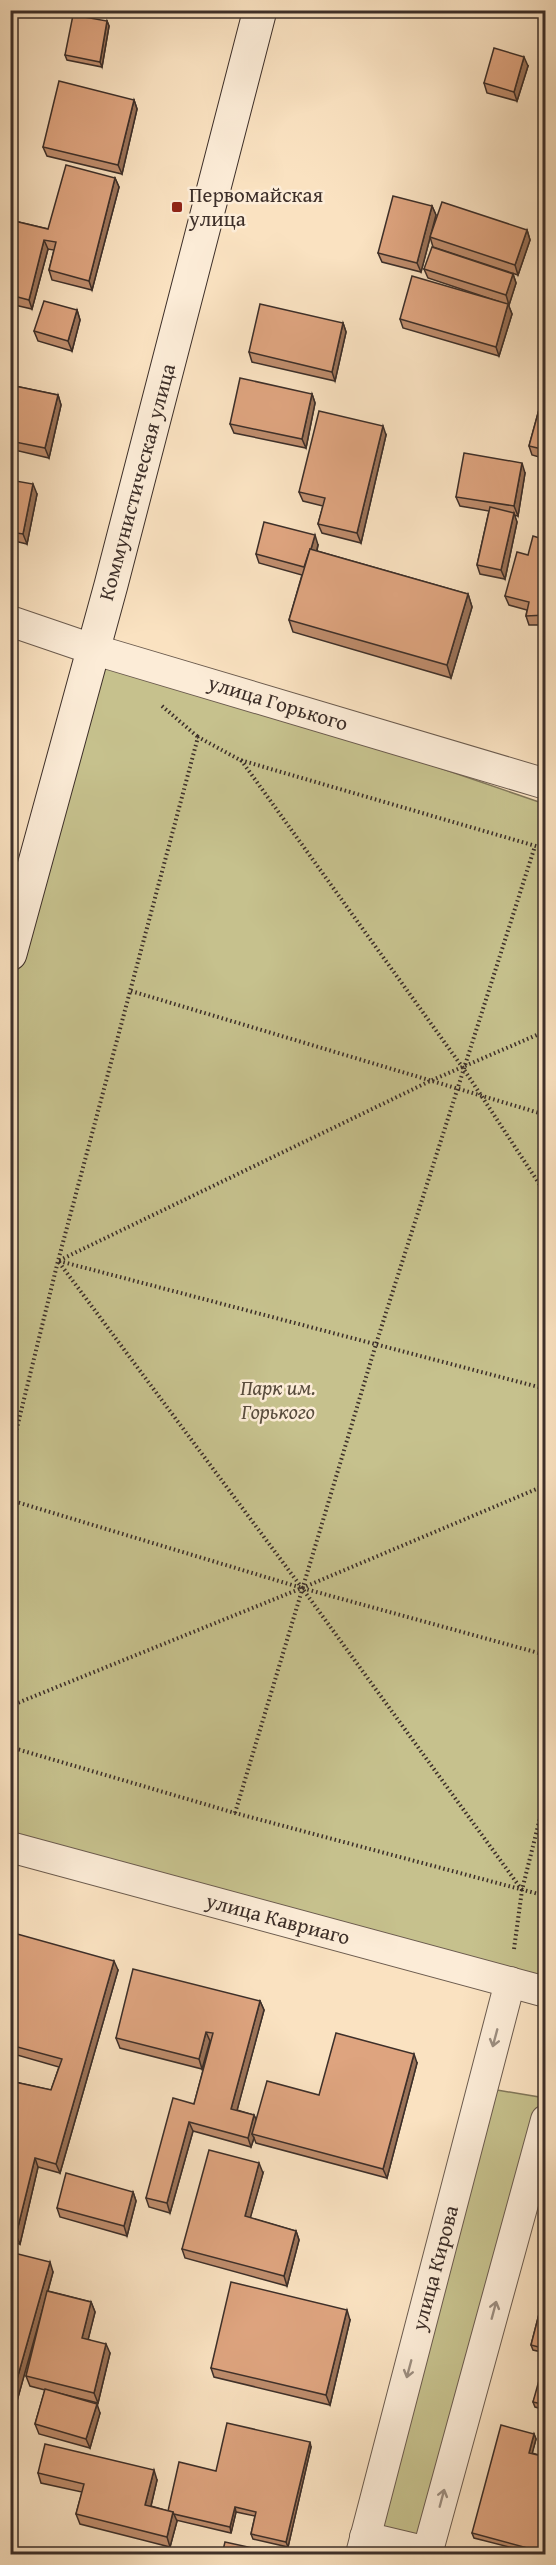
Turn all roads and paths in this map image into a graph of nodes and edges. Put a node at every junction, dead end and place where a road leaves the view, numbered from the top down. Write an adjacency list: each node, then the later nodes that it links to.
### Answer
1 (260, 10): 3 (main road, Коммунистическая улица)
2 (10, 621): 3 (street, улица Горького)
3 (92, 649): 5 (street, улица Горького); 8 (main road, Коммунистическая улица)
4 (240, 760): 6 (path); 9 (path); 11 (path)
5 (546, 784)
6 (535, 846): 7 (path); 11 (path)
7 (546, 849)
8 (10, 954)
9 (130, 991): 12 (path); 17 (path)
10 (546, 1031): 11 (path)
11 (463, 1068): 12 (path); 13 (path); 14 (path)
12 (430, 1081): 13 (path); 17 (path)
13 (457, 1089): 14 (path); 18 (path)
14 (481, 1096): 15 (path); 16 (path)
15 (546, 1115)
16 (546, 1194)
17 (58, 1261): 18 (path); 20 (path); 23 (path)
18 (376, 1344): 19 (path); 23 (path)
19 (546, 1389)
20 (10, 1456)
21 (546, 1485): 23 (path)
22 (10, 1500): 23 (path)
23 (302, 1587): 24 (path); 25 (path); 28 (path); 30 (path)
24 (546, 1655)
25 (10, 1706)
26 (10, 1747): 28 (path)
27 (546, 1794): 30 (path)
28 (235, 1813): 30 (path)
29 (10, 1847): 32 (street, улица Кавриаго)
30 (522, 1890): 31 (path); 32 (path)
31 (546, 1896)
32 (510, 1982): 33 (street, улица Кавриаго); 35 (street, улица Кирова, one-way to 35)
33 (546, 1992)
34 (546, 2120): 36 (street, one-way to 34)
35 (363, 2546): 36 (street)
36 (427, 2553)

